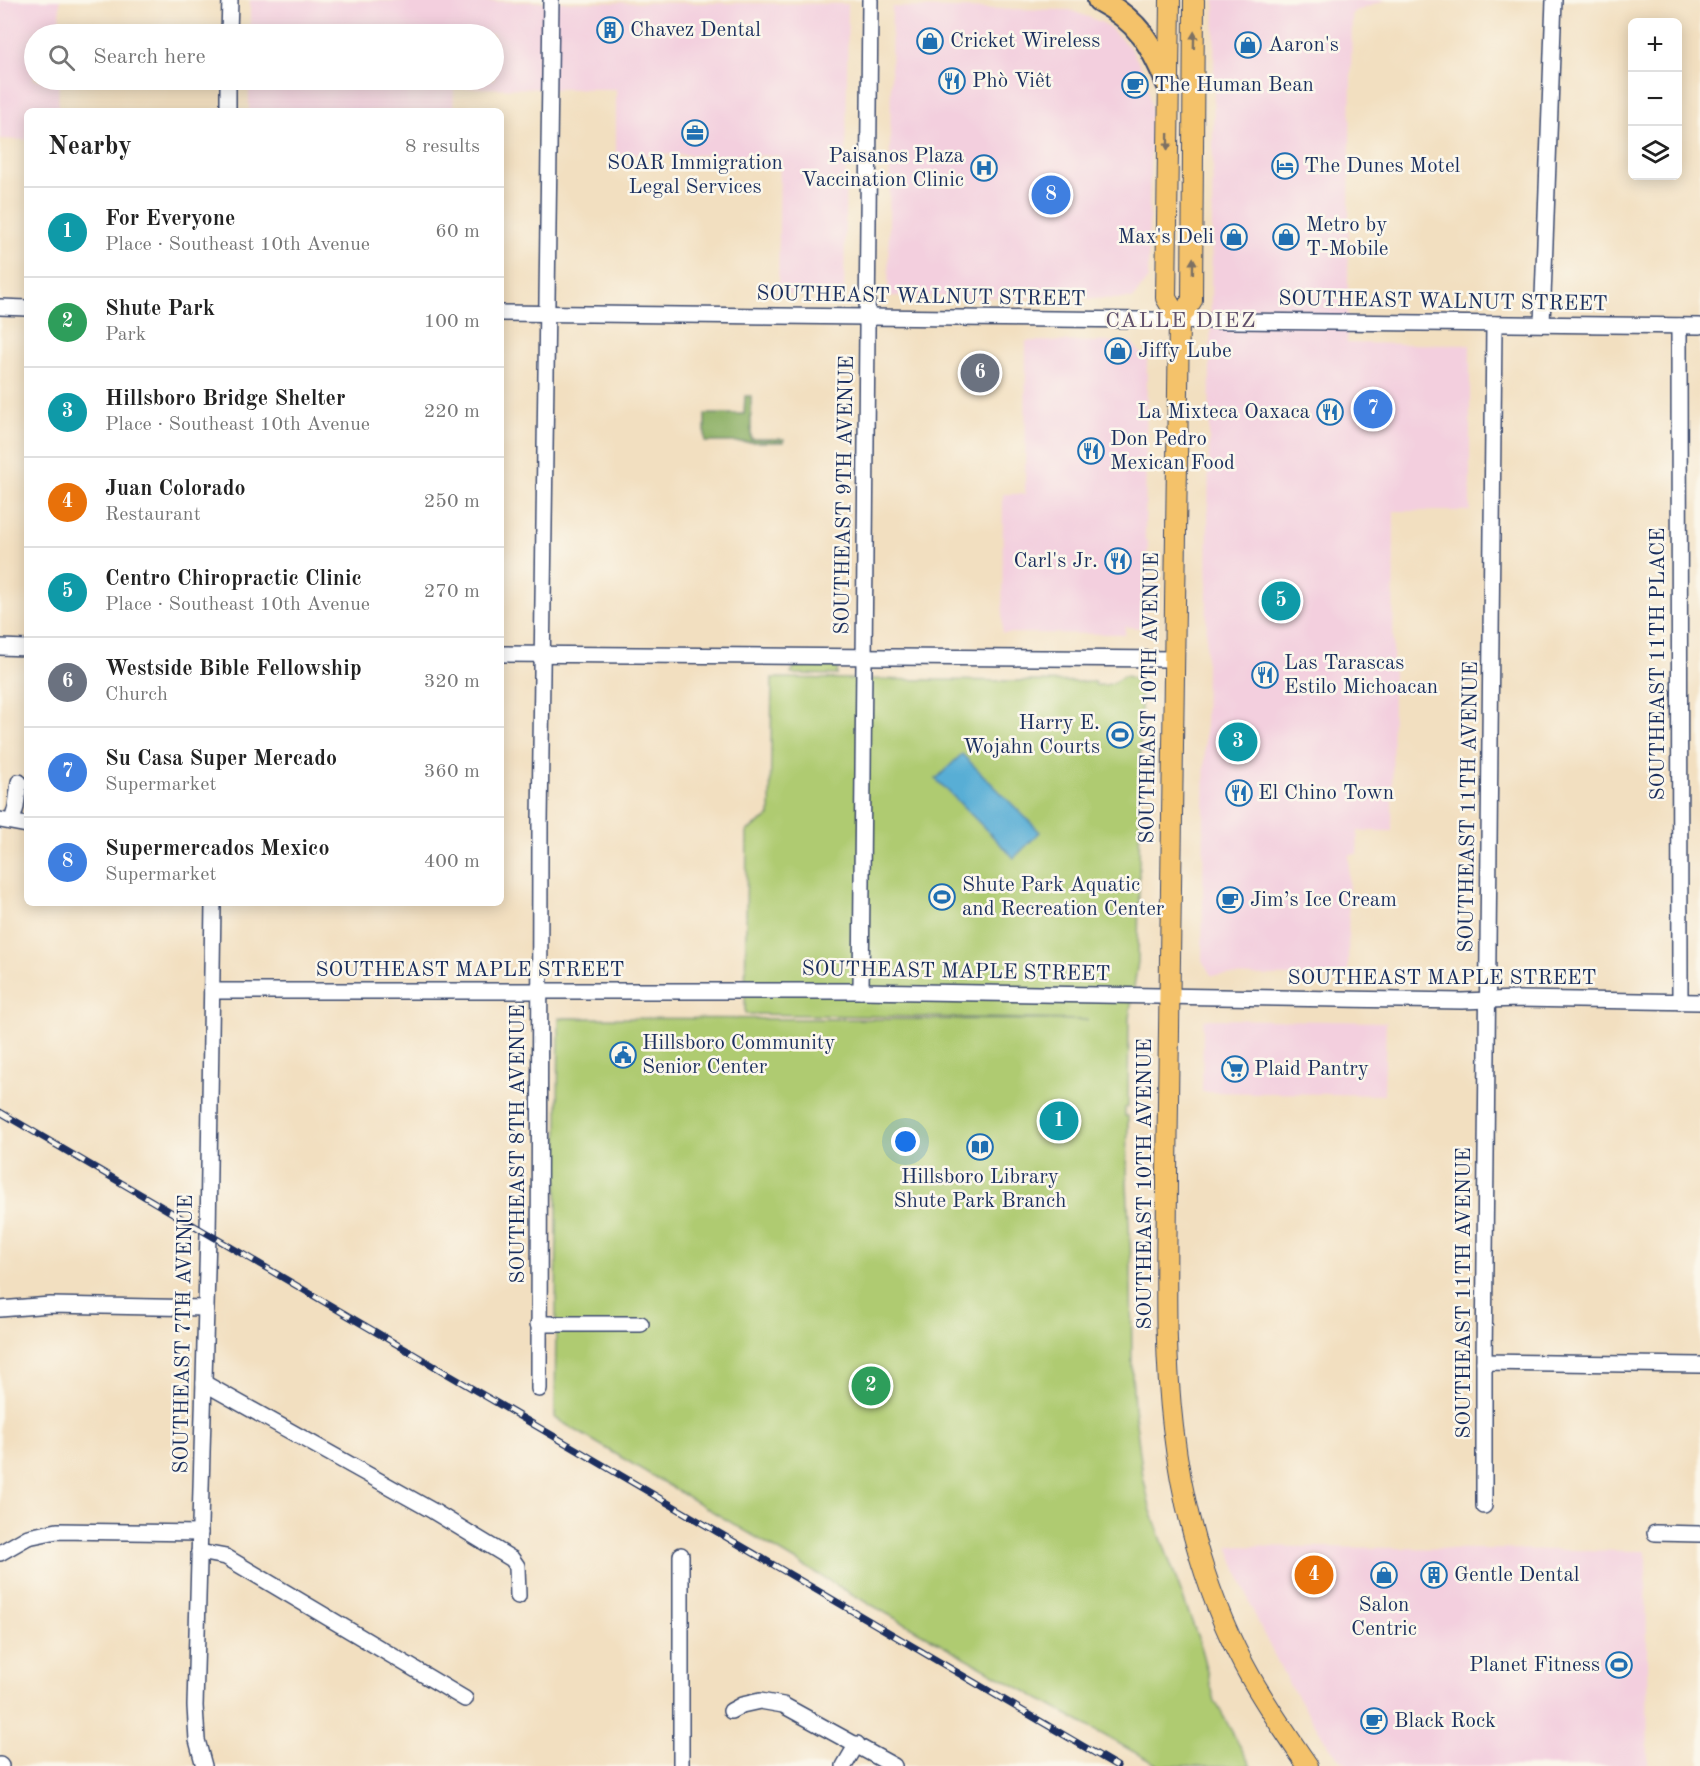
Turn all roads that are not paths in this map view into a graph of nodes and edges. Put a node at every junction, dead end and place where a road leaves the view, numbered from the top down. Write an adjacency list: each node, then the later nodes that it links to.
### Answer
1 (230, 0): 8 (street)
2 (551, 0): 15 (street, SOUTHEAST 8TH AVENUE)
3 (870, 0): 16 (street, SOUTHEAST 9TH AVENUE)
4 (1099, 0): 9 (highway)
5 (1170, 0): 9 (main road, SOUTHEAST 10TH AVENUE)
6 (1194, 0): 17 (main road, SOUTHEAST 10TH AVENUE, one-way to 6)
7 (1554, 0): 19 (street)
8 (229, 24)
9 (1168, 84): 17 (main road, SOUTHEAST 10TH AVENUE, one-way to 17)
10 (228, 90): 11 (street)
11 (228, 108)
12 (0, 307): 13 (street)
13 (24, 308)
14 (504, 313): 15 (street, SOUTHEAST WALNUT STREET)
15 (547, 314): 16 (street, SOUTHEAST WALNUT STREET); 25 (street, SOUTHEAST 8TH AVENUE)
16 (867, 317): 17 (street, SOUTHEAST WALNUT STREET); 26 (street, SOUTHEAST 9TH AVENUE)
17 (1179, 320): 18 (street, SOUTHEAST WALNUT STREET); 27 (main road, SOUTHEAST 10TH AVENUE)
18 (1494, 324): 19 (street, SOUTHEAST WALNUT STREET); 35 (street, SOUTHEAST 11TH AVENUE)
19 (1542, 324): 20 (street, SOUTHEAST WALNUT STREET)
20 (1679, 326): 21 (street, SOUTHEAST WALNUT STREET); 36 (street, SOUTHEAST 11TH PLACE)
21 (1700, 326)
22 (0, 647): 23 (street)
23 (24, 648)
24 (504, 654): 25 (street)
25 (542, 654): 26 (street); 32 (street, SOUTHEAST 8TH AVENUE)
26 (864, 657): 27 (street); 33 (street, SOUTHEAST 9TH AVENUE)
27 (1174, 660): 34 (main road, SOUTHEAST 10TH AVENUE)
28 (19, 782): 29 (street)
29 (13, 822)
30 (213, 906): 31 (street, SOUTHEAST 7TH AVENUE)
31 (212, 991): 32 (street, SOUTHEAST MAPLE STREET); 38 (street, SOUTHEAST 7TH AVENUE)
32 (539, 991): 33 (street, SOUTHEAST MAPLE STREET); 40 (street, SOUTHEAST 8TH AVENUE)
33 (861, 991): 34 (street, SOUTHEAST MAPLE STREET)
34 (1170, 996): 35 (street, SOUTHEAST MAPLE STREET); 61 (main road, SOUTHEAST 10TH AVENUE)
35 (1488, 1000): 36 (street, SOUTHEAST MAPLE STREET); 42 (street, SOUTHEAST 11TH AVENUE)
36 (1680, 1002): 37 (street, SOUTHEAST MAPLE STREET)
37 (1700, 1002)
38 (206, 1308): 39 (street); 44 (street, SOUTHEAST 7TH AVENUE)
39 (0, 1310)
40 (538, 1324): 41 (street); 45 (street, SOUTHEAST 8TH AVENUE)
41 (641, 1324)
42 (1484, 1362): 43 (street); 46 (street, SOUTHEAST 11TH AVENUE)
43 (1700, 1365)
44 (204, 1383): 47 (street, SOUTHEAST 7TH AVENUE); 53 (street)
45 (539, 1389)
46 (1484, 1506)
47 (200, 1533): 50 (street, SOUTHEAST 7TH AVENUE); 51 (street)
48 (1655, 1533): 49 (street)
49 (1700, 1534)
50 (199, 1552): 54 (street); 57 (street, SOUTHEAST 7TH AVENUE)
51 (0, 1553)
52 (681, 1555): 58 (street)
53 (518, 1596)
54 (465, 1699)
55 (731, 1711): 56 (street)
56 (857, 1744): 59 (street); 60 (street)
57 (204, 1766)
58 (681, 1766)
59 (844, 1766)
60 (894, 1766)
61 (1308, 1766)

